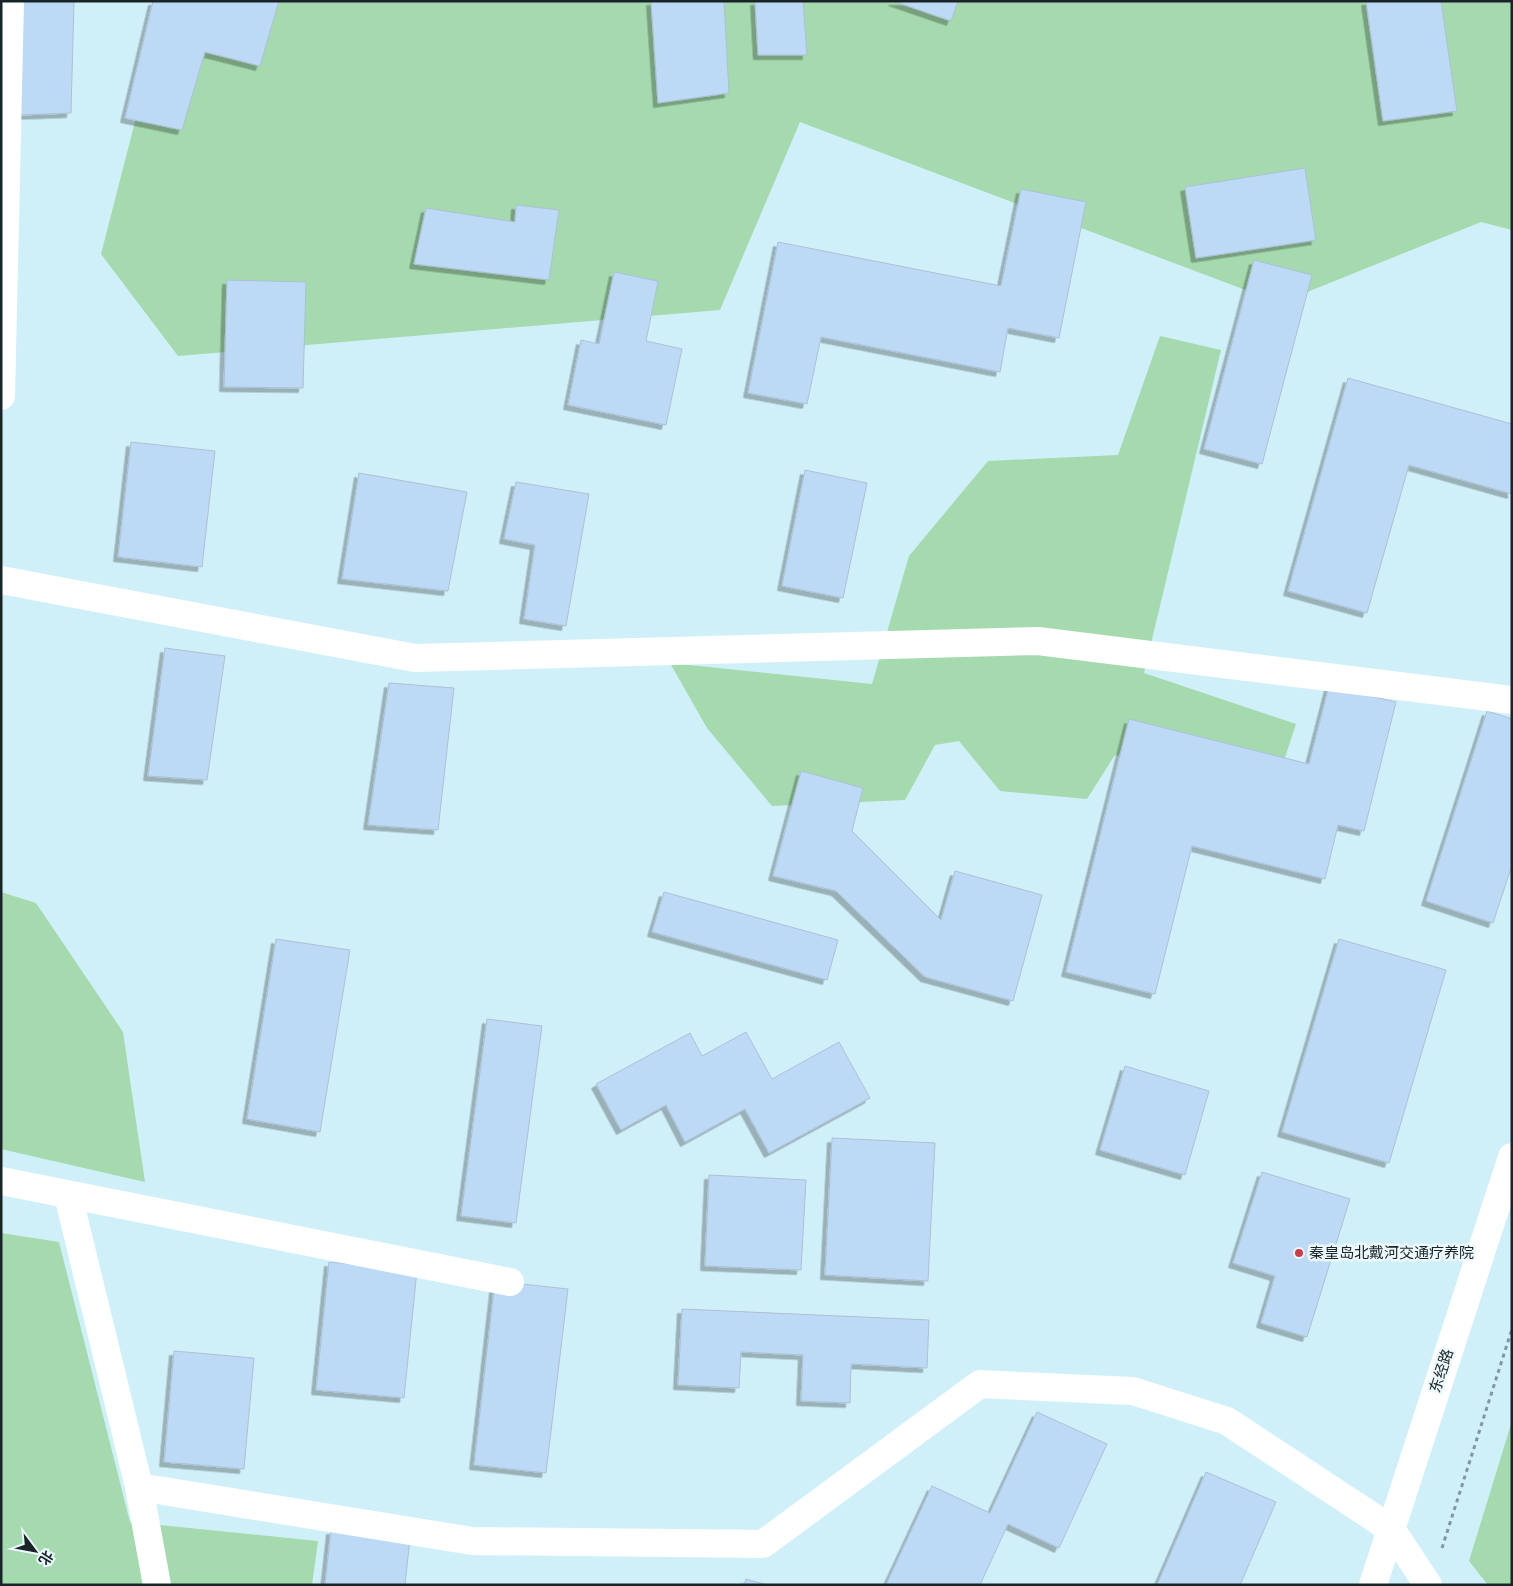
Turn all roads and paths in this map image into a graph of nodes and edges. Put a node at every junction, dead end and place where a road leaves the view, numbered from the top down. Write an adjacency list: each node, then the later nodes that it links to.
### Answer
1 (10, 1): 2 (street)
2 (1, 396)
3 (1, 580): 4 (street)
4 (1512, 700)
5 (1512, 1157): 11 (street, 东经路)
6 (1, 1181): 7 (street)
7 (68, 1195): 8 (street); 10 (street)
8 (510, 1282)
9 (1512, 1329): 12 (path)
10 (138, 1487): 11 (street); 13 (street)
11 (1391, 1529): 14 (street, 东经路); 15 (street)
12 (1439, 1556)
13 (157, 1585)
14 (1373, 1585)
15 (1428, 1585)

